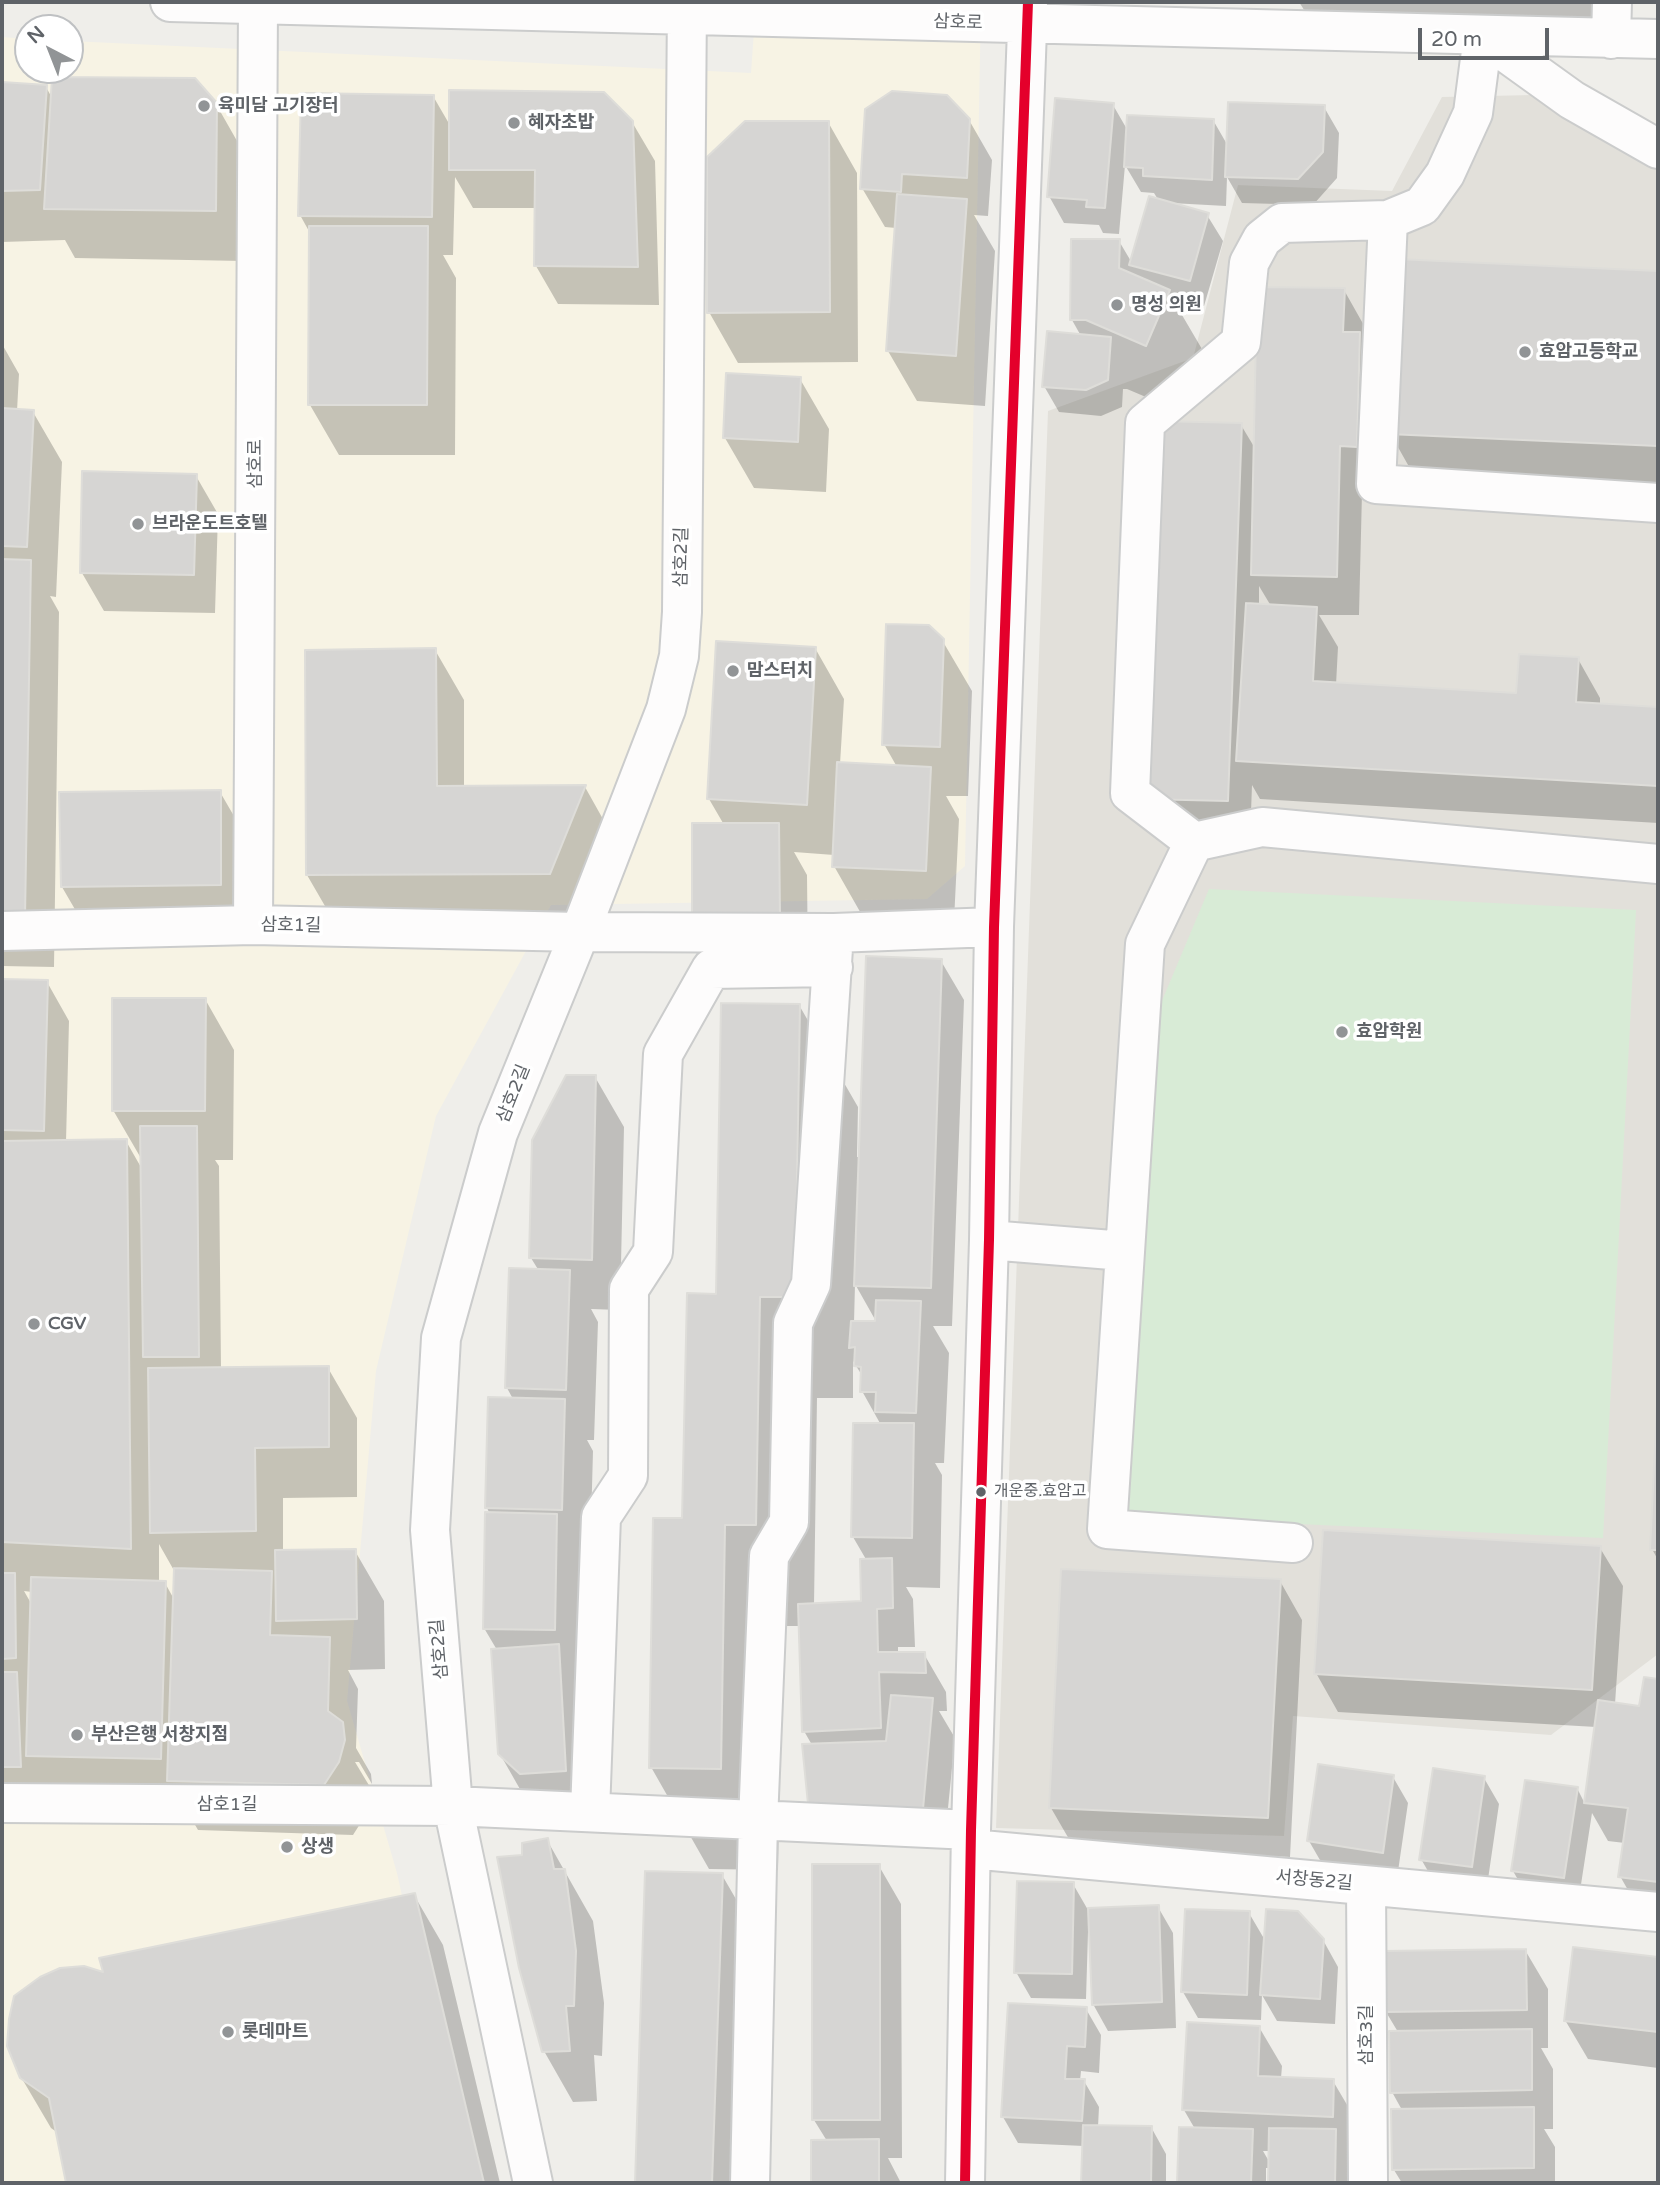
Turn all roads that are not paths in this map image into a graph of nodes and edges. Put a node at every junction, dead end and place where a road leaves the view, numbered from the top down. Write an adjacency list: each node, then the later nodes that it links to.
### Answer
1 (170, 2): 2 (street, 삼호로)
2 (258, 4): 3 (street, 삼호로); 13 (street, 삼호로)
3 (687, 8): 4 (street, 삼호로); 16 (street, 삼호2길)
4 (1027, 13): 6 (street, 삼호로); 14 (street)
5 (1612, 20): 6 (street, 삼호로); 7 (street, 삼호로)
6 (1483, 36): 8 (street); 9 (street)
7 (1658, 39)
8 (1658, 149)
9 (1388, 220): 10 (street); 11 (street)
10 (1658, 503)
11 (1194, 842): 12 (street); 19 (street)
12 (1658, 864)
13 (253, 925): 15 (street, 삼호1길); 16 (street, 삼호1길)
14 (994, 927): 17 (street); 18 (street)
15 (2, 931)
16 (580, 932): 17 (street, 삼호1길); 22 (street, 삼호2길)
17 (833, 950): 23 (street); 24 (street)
18 (989, 1240): 19 (street); 25 (street)
19 (1124, 1251): 20 (street)
20 (1293, 1543)
21 (2, 1803): 22 (street, 삼호1길)
22 (453, 1807): 23 (street, 삼호1길); 28 (street, 삼호2길)
23 (590, 1812): 24 (street, 삼호1길)
24 (758, 1821): 25 (street, 서창동2길); 29 (street)
25 (971, 1840): 26 (street, 서창동2길); 30 (street)
26 (1366, 1886): 27 (street, 서창동2길); 31 (street, 삼호3길)
27 (1658, 1912)
28 (533, 2183)
29 (750, 2183)
30 (965, 2183)
31 (1368, 2183)

